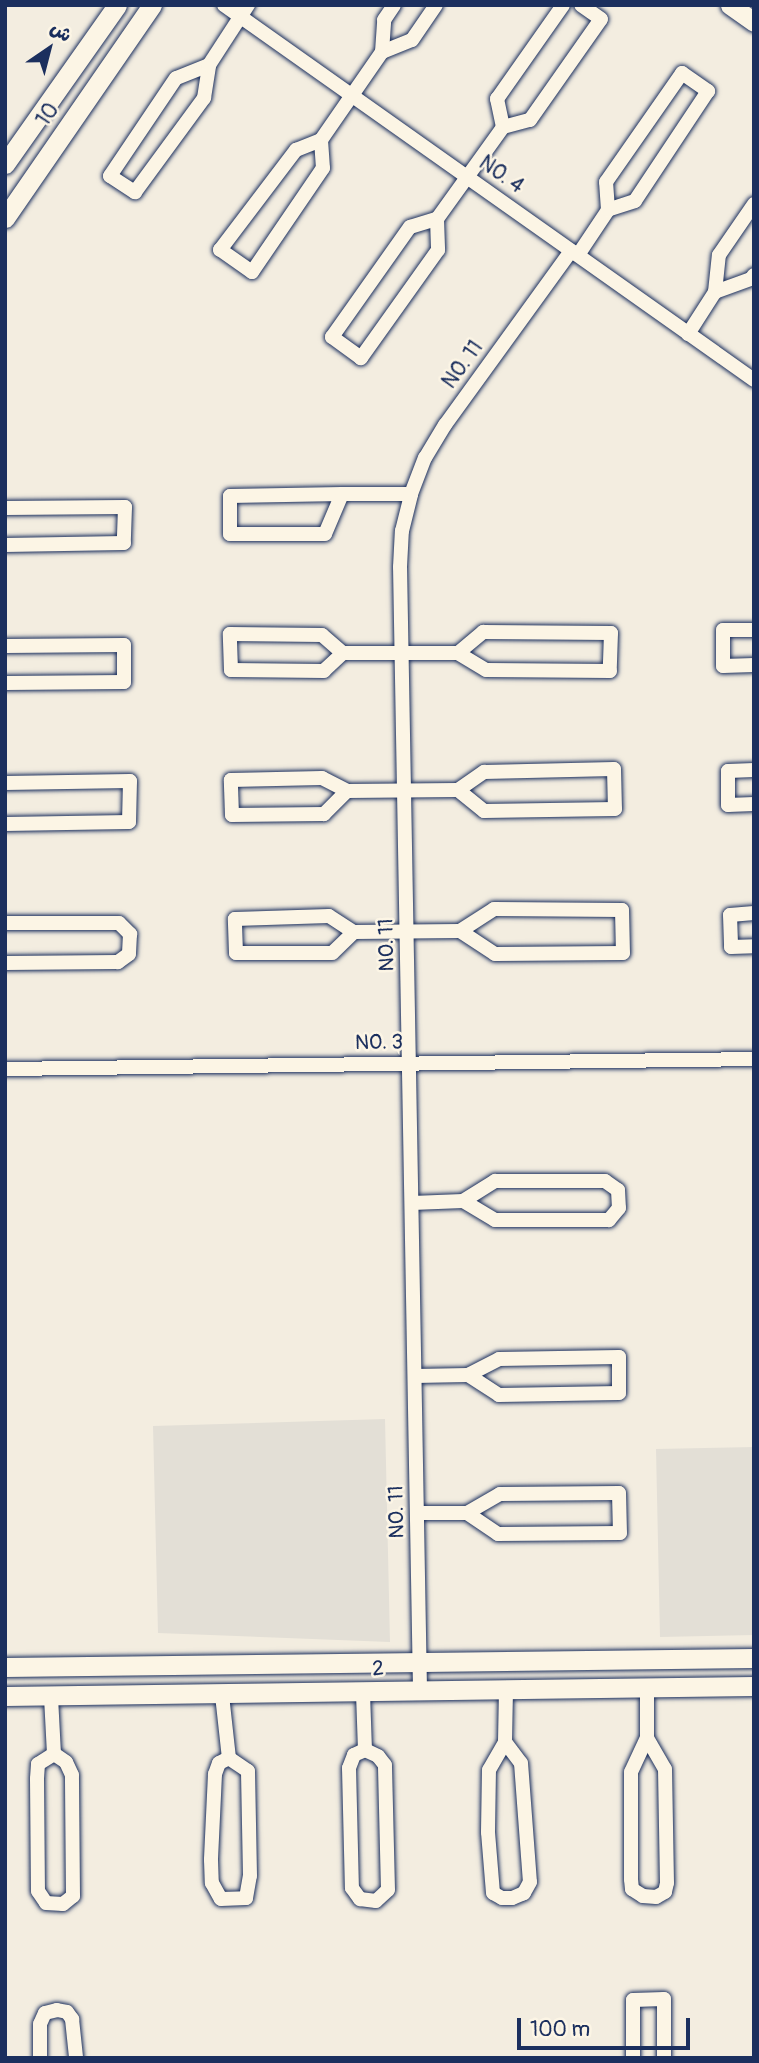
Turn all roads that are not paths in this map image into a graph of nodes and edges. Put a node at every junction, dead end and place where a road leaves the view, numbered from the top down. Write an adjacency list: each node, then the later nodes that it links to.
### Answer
1 (117, 5): 14 (street, 10)
2 (152, 5): 18 (street, 10)
3 (223, 5): 8 (street, NO. 4)
4 (394, 5): 9 (street)
5 (436, 5): 9 (street)
6 (563, 5): 12 (street)
7 (581, 5): 12 (street)
8 (244, 11): 10 (street); 11 (street, NO. 4)
9 (383, 52): 11 (street)
10 (209, 65): 10 (street)
11 (352, 96): 13 (street); 15 (street, NO. 4)
12 (503, 127): 15 (street)
13 (321, 140): 13 (street)
14 (5, 164)
15 (467, 177): 19 (street); 20 (street, NO. 4)
16 (754, 204): 22 (street)
17 (608, 210): 17 (street); 20 (street, NO. 11)
18 (5, 218)
19 (437, 219): 19 (street)
20 (574, 253): 23 (street, NO. 4); 25 (street, NO. 11)
21 (754, 275): 22 (street)
22 (715, 292): 23 (street)
23 (688, 334): 24 (street, NO. 4)
24 (754, 380)
25 (411, 494): 26 (street); 32 (street, NO. 11)
26 (342, 495): 26 (street)
27 (5, 508): 28 (street)
28 (5, 545)
29 (754, 630): 34 (street)
30 (5, 646): 35 (street)
31 (343, 653): 31 (street); 32 (street)
32 (401, 653): 33 (street); 38 (street, NO. 11)
33 (458, 653): 33 (street)
34 (754, 666)
35 (5, 683)
36 (754, 770): 41 (street)
37 (5, 783): 42 (street)
38 (404, 790): 39 (street); 40 (street); 46 (street, NO. 11)
39 (458, 790): 39 (street)
40 (347, 791): 40 (street)
41 (754, 804)
42 (5, 824)
43 (754, 913): 48 (street)
44 (5, 923): 49 (street)
45 (460, 930): 45 (street); 46 (street)
46 (407, 931): 47 (street); 51 (street, NO. 11)
47 (354, 932): 47 (street)
48 (754, 946)
49 (5, 963)
50 (754, 1059): 51 (street, NO. 3)
51 (410, 1063): 52 (street, NO. 3); 54 (street, NO. 11)
52 (5, 1069)
53 (463, 1201): 53 (street); 54 (street)
54 (412, 1203): 56 (street, NO. 11)
55 (468, 1375): 55 (street); 56 (street)
56 (415, 1376): 57 (street, NO. 11)
57 (418, 1513): 58 (street); 60 (street, NO. 11)
58 (467, 1513): 58 (street)
59 (754, 1658): 60 (street, 2)
60 (421, 1662): 61 (street, 2); 65 (street, NO. 11)
61 (5, 1667)
62 (647, 1686): 63 (street, 2); 64 (street, 2); 70 (street)
63 (754, 1686)
64 (506, 1688): 65 (street, 2); 71 (street)
65 (420, 1689): 66 (street, 2)
66 (363, 1693): 67 (street, 2); 72 (street)
67 (222, 1695): 69 (street, 2); 74 (street)
68 (5, 1696): 69 (street, 2)
69 (51, 1697): 73 (street)
70 (647, 1738): 70 (street)
71 (505, 1742): 71 (street)
72 (365, 1750): 72 (street)
73 (54, 1754): 73 (street)
74 (229, 1758): 74 (street)
75 (40, 2058): 76 (street)
76 (76, 2058)
77 (633, 2058): 78 (street)
78 (664, 2058)

